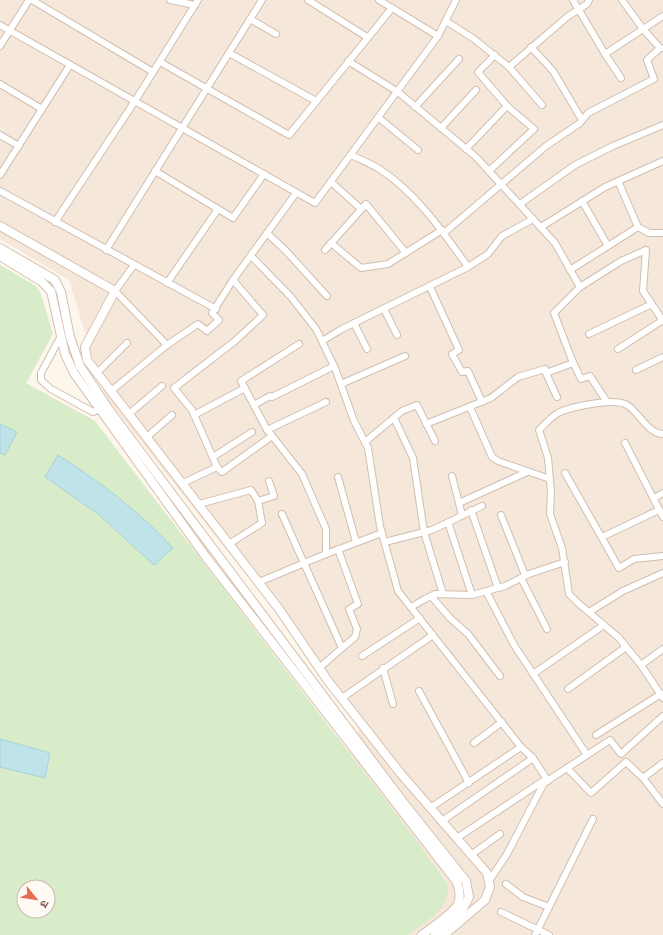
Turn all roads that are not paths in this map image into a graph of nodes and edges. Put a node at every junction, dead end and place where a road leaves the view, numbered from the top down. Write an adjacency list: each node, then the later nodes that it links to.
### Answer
1 (29, 0): 19 (street)
2 (32, 0): 34 (street)
3 (170, 0): 11 (street)
4 (262, 0): 15 (street)
5 (308, 0): 22 (street)
6 (379, 0): 12 (street)
7 (456, 0): 16 (street)
8 (573, 0): 13 (street)
9 (589, 0): 13 (street)
10 (622, 0): 18 (street)
11 (197, 3): 31 (street)
12 (392, 8): 21 (street); 22 (street)
13 (578, 10): 24 (street); 27 (street)
14 (663, 16): 18 (street)
15 (250, 19): 20 (street); 26 (street)
16 (446, 20): 21 (street); 28 (street)
17 (0, 25): 19 (street)
18 (643, 29): 25 (street); 27 (street)
19 (10, 30): 23 (street); 32 (street)
20 (276, 34)
21 (438, 36): 39 (street)
22 (367, 37): 30 (street)
23 (0, 46)
24 (531, 47): 33 (street); 47 (street)
25 (662, 48): 47 (street)
26 (229, 53): 37 (street); 41 (street)
27 (604, 54): 35 (street)
28 (495, 55): 33 (street); 43 (street)
29 (458, 59): 44 (street)
30 (348, 61): 39 (street); 41 (street)
31 (160, 62): 34 (street); 37 (street)
32 (70, 65): 40 (street); 45 (street)
33 (509, 67): 42 (street)
34 (153, 72): 40 (street)
35 (621, 78)
36 (0, 84): 45 (street)
37 (207, 89): 41 (street); 49 (street)
38 (476, 90): 50 (street)
39 (398, 92): 44 (street); 46 (street)
40 (135, 101): 49 (street); 71 (street)
41 (316, 102)
42 (542, 105)
43 (507, 106): 53 (street); 58 (street)
44 (415, 107): 50 (street)
45 (42, 109): 52 (street)
46 (379, 118): 54 (street); 55 (street)
47 (582, 120): 63 (street)
48 (663, 125): 67 (street)
49 (182, 128): 57 (street); 59 (street)
50 (441, 128): 53 (street)
51 (0, 135): 52 (street)
52 (19, 146): 60 (street)
53 (466, 149): 58 (street)
54 (418, 150)
55 (351, 155): 62 (street); 75 (street)
56 (663, 160): 61 (street)
57 (155, 171): 68 (street); 81 (street)
58 (488, 171): 63 (street)
59 (264, 174): 65 (street); 68 (street)
60 (0, 175)
61 (618, 181): 66 (street); 74 (street)
62 (331, 182): 65 (street); 69 (street)
63 (500, 184): 67 (street); 75 (street)
64 (0, 191): 71 (street)
65 (296, 193): 76 (street)
66 (582, 201): 73 (street); 79 (street)
67 (520, 204): 70 (street)
68 (218, 209): 90 (street)
69 (361, 209): 78 (street); 83 (street)
70 (534, 219): 73 (street); 87 (street)
71 (55, 222): 81 (street)
72 (0, 226): 93 (street)
73 (541, 227): 88 (street)
74 (638, 227): 77 (street); 79 (street)
75 (443, 231): 83 (street); 87 (street)
76 (267, 233): 85 (street); 94 (street)
77 (663, 234)
78 (331, 243): 82 (street); 83 (street)
79 (608, 246): 88 (street)
80 (0, 248): 102 (street)
81 (106, 250): 86 (street)
82 (325, 250)
83 (406, 253)
84 (0, 256): 102 (street)
85 (251, 256): 89 (street); 103 (street)
86 (134, 265): 90 (street); 93 (street)
87 (468, 267): 91 (street)
88 (570, 270): 92 (street)
89 (233, 280): 96 (street); 130 (street)
90 (167, 283): 96 (street)
91 (430, 287): 97 (street); 123 (street)
92 (580, 287): 95 (street); 112 (street)
93 (115, 290): 106 (street); 107 (street)
94 (327, 296)
95 (652, 304): 98 (street); 100 (street)
96 (216, 309): 106 (street)
97 (384, 309): 99 (street); 101 (street)
98 (663, 320): 109 (street)
99 (354, 323): 103 (street); 108 (street)
100 (589, 334)
101 (397, 335)
102 (66, 336): 107 (street); 127 (street); 127 (street); 203 (street)
103 (322, 341): 113 (street)
104 (127, 343): 115 (street)
105 (299, 344): 119 (street)
106 (167, 345): 120 (street)
107 (85, 347): 115 (street)
108 (367, 349)
109 (618, 349)
110 (405, 356): 117 (street)
111 (663, 357): 114 (street)
112 (573, 363): 116 (street); 124 (street)
113 (334, 366): 117 (street); 125 (street)
114 (636, 370)
115 (97, 373): 120 (street)
116 (546, 373): 121 (street); 123 (street)
117 (340, 384): 139 (street)
118 (162, 386): 128 (street)
119 (245, 388): 125 (street); 130 (street)
120 (111, 392): 128 (street)
121 (557, 397)
122 (326, 402): 133 (street)
123 (482, 402): 126 (street)
124 (607, 402): 135 (street); 147 (street)
125 (254, 406): 133 (street)
126 (470, 407): 132 (street); 143 (street)
127 (100, 409): 228 (street)
128 (129, 414): 137 (street)
129 (172, 415): 137 (street)
130 (194, 415): 141 (street)
131 (394, 418): 132 (street); 139 (street); 163 (street)
132 (426, 424): 138 (street)
133 (267, 430): 136 (street)
134 (252, 432): 141 (street)
135 (662, 435)
136 (272, 436): 142 (street); 170 (street)
137 (147, 437): 149 (street)
138 (435, 441)
139 (365, 442): 164 (street)
140 (625, 443): 151 (street)
141 (213, 457): 142 (street)
142 (218, 467): 149 (street)
143 (527, 472): 147 (street); 153 (street)
144 (565, 473): 165 (street)
145 (452, 476): 153 (street)
146 (338, 477): 166 (street)
147 (550, 479): 172 (street)
148 (269, 481): 152 (street)
149 (183, 483): 154 (street)
150 (663, 493): 151 (street)
151 (654, 498): 157 (street)
152 (258, 501): 154 (street); 168 (street)
153 (459, 502): 159 (street)
154 (199, 504): 168 (street)
155 (482, 506): 156 (street)
156 (471, 510): 159 (street); 177 (street)
157 (659, 510): 161 (street); 165 (street)
158 (282, 514): 173 (street)
159 (462, 515): 162 (street)
160 (501, 516): 175 (street)
161 (663, 518)
162 (448, 522): 163 (street); 180 (street)
163 (424, 532): 167 (street); 179 (street)
164 (382, 533): 166 (street); 167 (street)
165 (602, 537): 171 (street)
166 (356, 542): 169 (street)
167 (385, 542): 182 (street)
168 (229, 544): 176 (street)
169 (338, 549): 170 (street); 189 (street)
170 (326, 554): 173 (street)
171 (663, 556)
172 (565, 562): 175 (street); 183 (street)
173 (303, 563): 176 (street); 189 (street)
174 (663, 573): 183 (street)
175 (523, 577): 177 (street); 186 (street)
176 (259, 582): 193 (street)
177 (498, 588): 178 (street)
178 (486, 591): 180 (street); 195 (street)
179 (443, 594): 180 (street); 181 (street)
180 (472, 595)
181 (431, 596): 182 (street); 196 (street)
182 (411, 607): 184 (street)
183 (589, 612): 185 (street)
184 (420, 618): 187 (street); 191 (street)
185 (604, 625): 188 (street); 195 (street)
186 (546, 629)
187 (433, 635): 194 (street); 205 (street)
188 (626, 647): 192 (street); 197 (street)
189 (342, 648): 193 (street)
190 (663, 649): 192 (street)
191 (362, 656)
192 (641, 665): 199 (street)
193 (319, 668): 200 (street)
194 (383, 668): 200 (street); 201 (street)
195 (533, 674): 209 (street)
196 (500, 676)
197 (568, 689)
198 (419, 691): 215 (street)
199 (662, 696): 206 (street)
200 (342, 698): 202 (street)
201 (393, 704)
202 (347, 705): 203 (street); 217 (street)
203 (337, 713): 229 (street)
204 (663, 716): 209 (street)
205 (502, 722): 207 (street); 208 (street)
206 (596, 735)
207 (474, 742)
208 (521, 747): 210 (street); 215 (street)
209 (587, 755): 212 (street)
210 (533, 758): 214 (street); 219 (street)
211 (663, 763): 213 (street)
212 (567, 768): 213 (street); 214 (street)
213 (643, 778): 216 (street)
214 (547, 781): 221 (street); 223 (street)
215 (469, 783): 217 (street)
216 (663, 804)
217 (430, 808): 219 (street)
218 (593, 819): 225 (street)
219 (442, 821): 221 (street)
220 (500, 834): 222 (street)
221 (457, 838): 222 (street)
222 (471, 855): 223 (street)
223 (489, 881): 230 (street)
224 (506, 884): 225 (street)
225 (549, 908): 227 (street)
226 (501, 912): 227 (street)
227 (536, 932): 231 (street)
228 (422, 935)
229 (435, 935)
230 (444, 935)
231 (549, 935)

